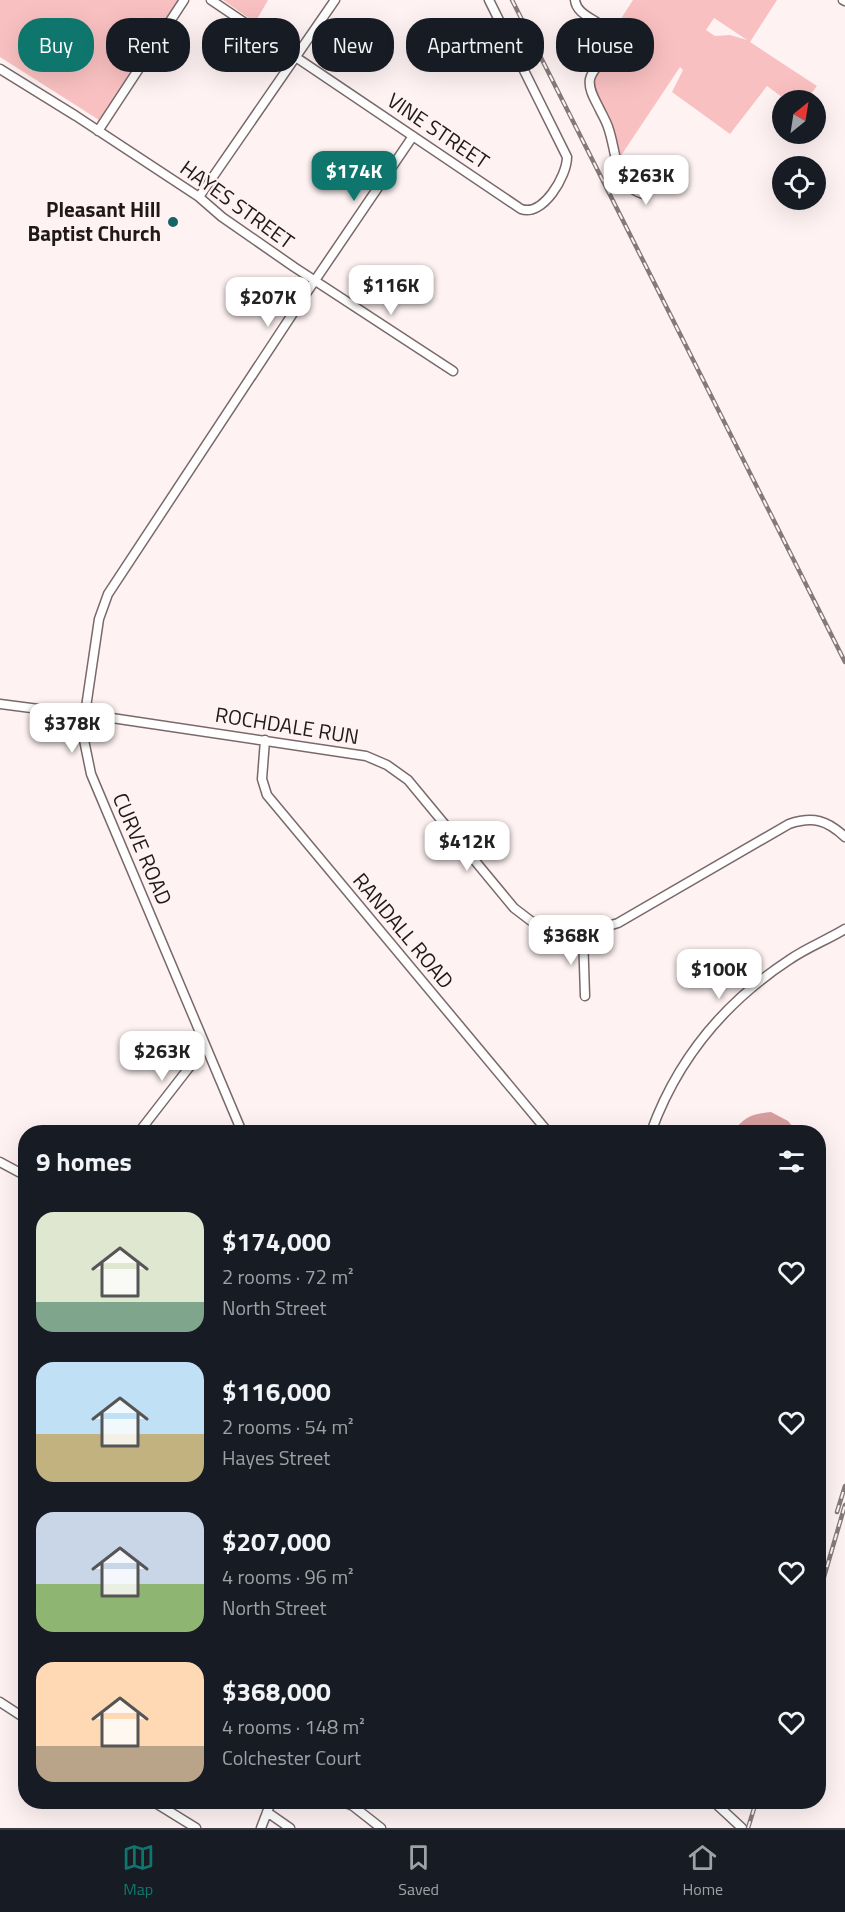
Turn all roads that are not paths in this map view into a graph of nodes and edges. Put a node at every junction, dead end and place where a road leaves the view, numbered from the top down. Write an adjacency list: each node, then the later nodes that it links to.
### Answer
1 (184, 0): 11 (street)
2 (211, 0): 6 (street, VINE STREET)
3 (334, 0): 7 (street)
4 (489, 0): 12 (street, VINE STREET)
5 (575, 0): 13 (street)
6 (237, 18)
7 (300, 48)
8 (300, 61): 12 (street, VINE STREET)
9 (0, 69): 11 (street, HAYES STREET)
10 (284, 72): 14 (street)
11 (99, 131): 14 (street, HAYES STREET)
12 (413, 136): 15 (street, CURVE ROAD)
13 (617, 163)
14 (199, 197): 15 (street, HAYES STREET)
15 (315, 281): 16 (street, HAYES STREET); 18 (street, CURVE ROAD)
16 (453, 371)
17 (0, 704): 18 (street, ROCHDALE RUN)
18 (85, 715): 19 (street, ROCHDALE RUN); 24 (street, CURVE ROAD)
19 (265, 740): 22 (street, ROCHDALE RUN); 27 (street, RANDALL ROAD)
20 (845, 837): 22 (street, ROCHDALE RUN)
21 (845, 929): 28 (street)
22 (583, 934): 23 (street)
23 (585, 996)
24 (205, 1047): 25 (street); 26 (street, CURVE ROAD)
25 (144, 1125)
26 (239, 1125)
27 (542, 1125)
28 (654, 1125)
29 (0, 1162): 30 (street)
30 (18, 1172)
31 (0, 1702): 32 (street)
32 (18, 1714)
33 (165, 1809): 38 (street)
34 (268, 1809): 37 (street)
35 (357, 1809): 41 (street)
36 (722, 1809): 42 (street)
37 (267, 1812): 39 (street); 40 (street)
38 (196, 1828)
39 (261, 1828)
40 (290, 1828)
41 (381, 1828)
42 (742, 1828)

